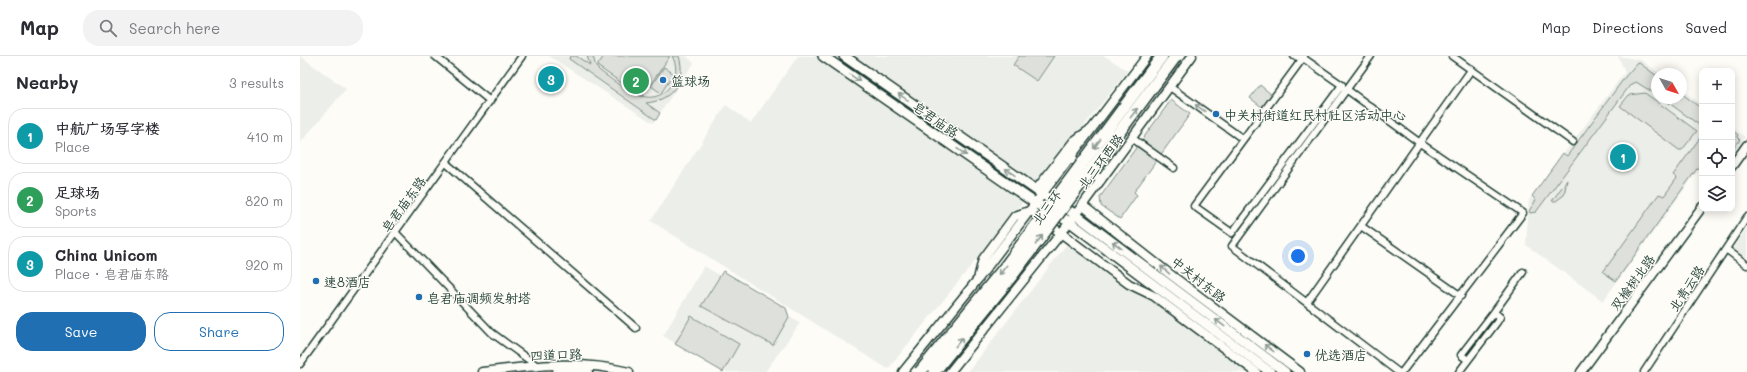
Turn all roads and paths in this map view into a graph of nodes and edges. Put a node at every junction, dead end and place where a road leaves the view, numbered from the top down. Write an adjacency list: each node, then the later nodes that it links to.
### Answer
1 (434, 56): 16 (street)
2 (522, 56): 16 (street, 皂君庙东路)
3 (823, 56): 32 (main road, 皂君庙路, one-way to 32)
4 (844, 56): 29 (main road, 皂君庙路, one-way to 4)
5 (1147, 56): 17 (street, 北三环西路)
6 (1162, 56): 56 (highway, 北三环, one-way to 56, bridge)
7 (1176, 56): 57 (highway, 北三环, one-way to 7, bridge)
8 (1192, 56): 14 (street, 北三环西路)
9 (1294, 56): 12 (street)
10 (1371, 56): 15 (street)
11 (1452, 56): 13 (street)
12 (1304, 57): 19 (street); 19 (street)
13 (1471, 70): 20 (street); 21 (street)
14 (1170, 87): 18 (street, 北三环西路); 19 (street, one-way to 14)
15 (1346, 89): 21 (street); 45 (street)
16 (490, 101): 25 (street, 皂君庙东路)
17 (1091, 130): 23 (street, 北三环西路); 29 (street)
18 (1132, 138): 26 (street); 28 (street, 北三环西路)
19 (1243, 139)
20 (1573, 142)
21 (1420, 143): 38 (street); 44 (street)
22 (1747, 145): 24 (street)
23 (1070, 157): 27 (street); 29 (street, 北三环西路)
24 (1735, 162)
25 (446, 163): 39 (street, 皂君庙东路); 47 (street)
26 (1174, 168)
27 (1086, 169): 28 (street); 30 (street)
28 (1101, 180): 31 (street, 北三环西路)
29 (1039, 192): 30 (main road, 皂君庙路); 32 (street, 北三环西路)
30 (1059, 204): 34 (street); 36 (main road, 皂君庙路)
31 (1082, 205): 36 (street, 北三环西路); 62 (street, 中关村东路, one-way to 31)
32 (1032, 207): 34 (main road, 皂君庙路); 37 (street); 55 (street)
33 (1699, 211): 66 (street, 双榆树北路)
34 (1053, 213): 36 (main road, 皂君庙路); 37 (street)
35 (1747, 217): 41 (street, 北青云路)
36 (1073, 218): 40 (street, 北三环西路); 60 (main road); 61 (main road, 中关村东路, one-way to 36)
37 (1046, 222): 40 (street)
38 (1361, 226): 44 (street); 45 (street)
39 (396, 233): 49 (street, 皂君庙东路); 50 (street)
40 (1061, 233): 58 (street, 北三环西路); 59 (street)
41 (1726, 249): 42 (street); 67 (street, 北青云路)
42 (1747, 265)
43 (1523, 272): 46 (street)
44 (1461, 296): 64 (street)
45 (1307, 302): 63 (street)
46 (1494, 312): 48 (street); 48 (street)
47 (636, 328)
48 (1468, 360): 65 (street)
49 (300, 364)
50 (536, 365): 51 (street, 四道口路); 54 (street, 四道口路)
51 (482, 372)
52 (557, 372): 53 (street, 四道口路)
53 (588, 372)
54 (629, 372)
55 (903, 372)
56 (920, 372)
57 (934, 372)
58 (950, 372)
59 (1256, 372)
60 (1270, 372)
61 (1285, 372)
62 (1300, 372)
63 (1398, 372)
64 (1402, 372)
65 (1459, 372)
66 (1581, 372)
67 (1644, 372)

